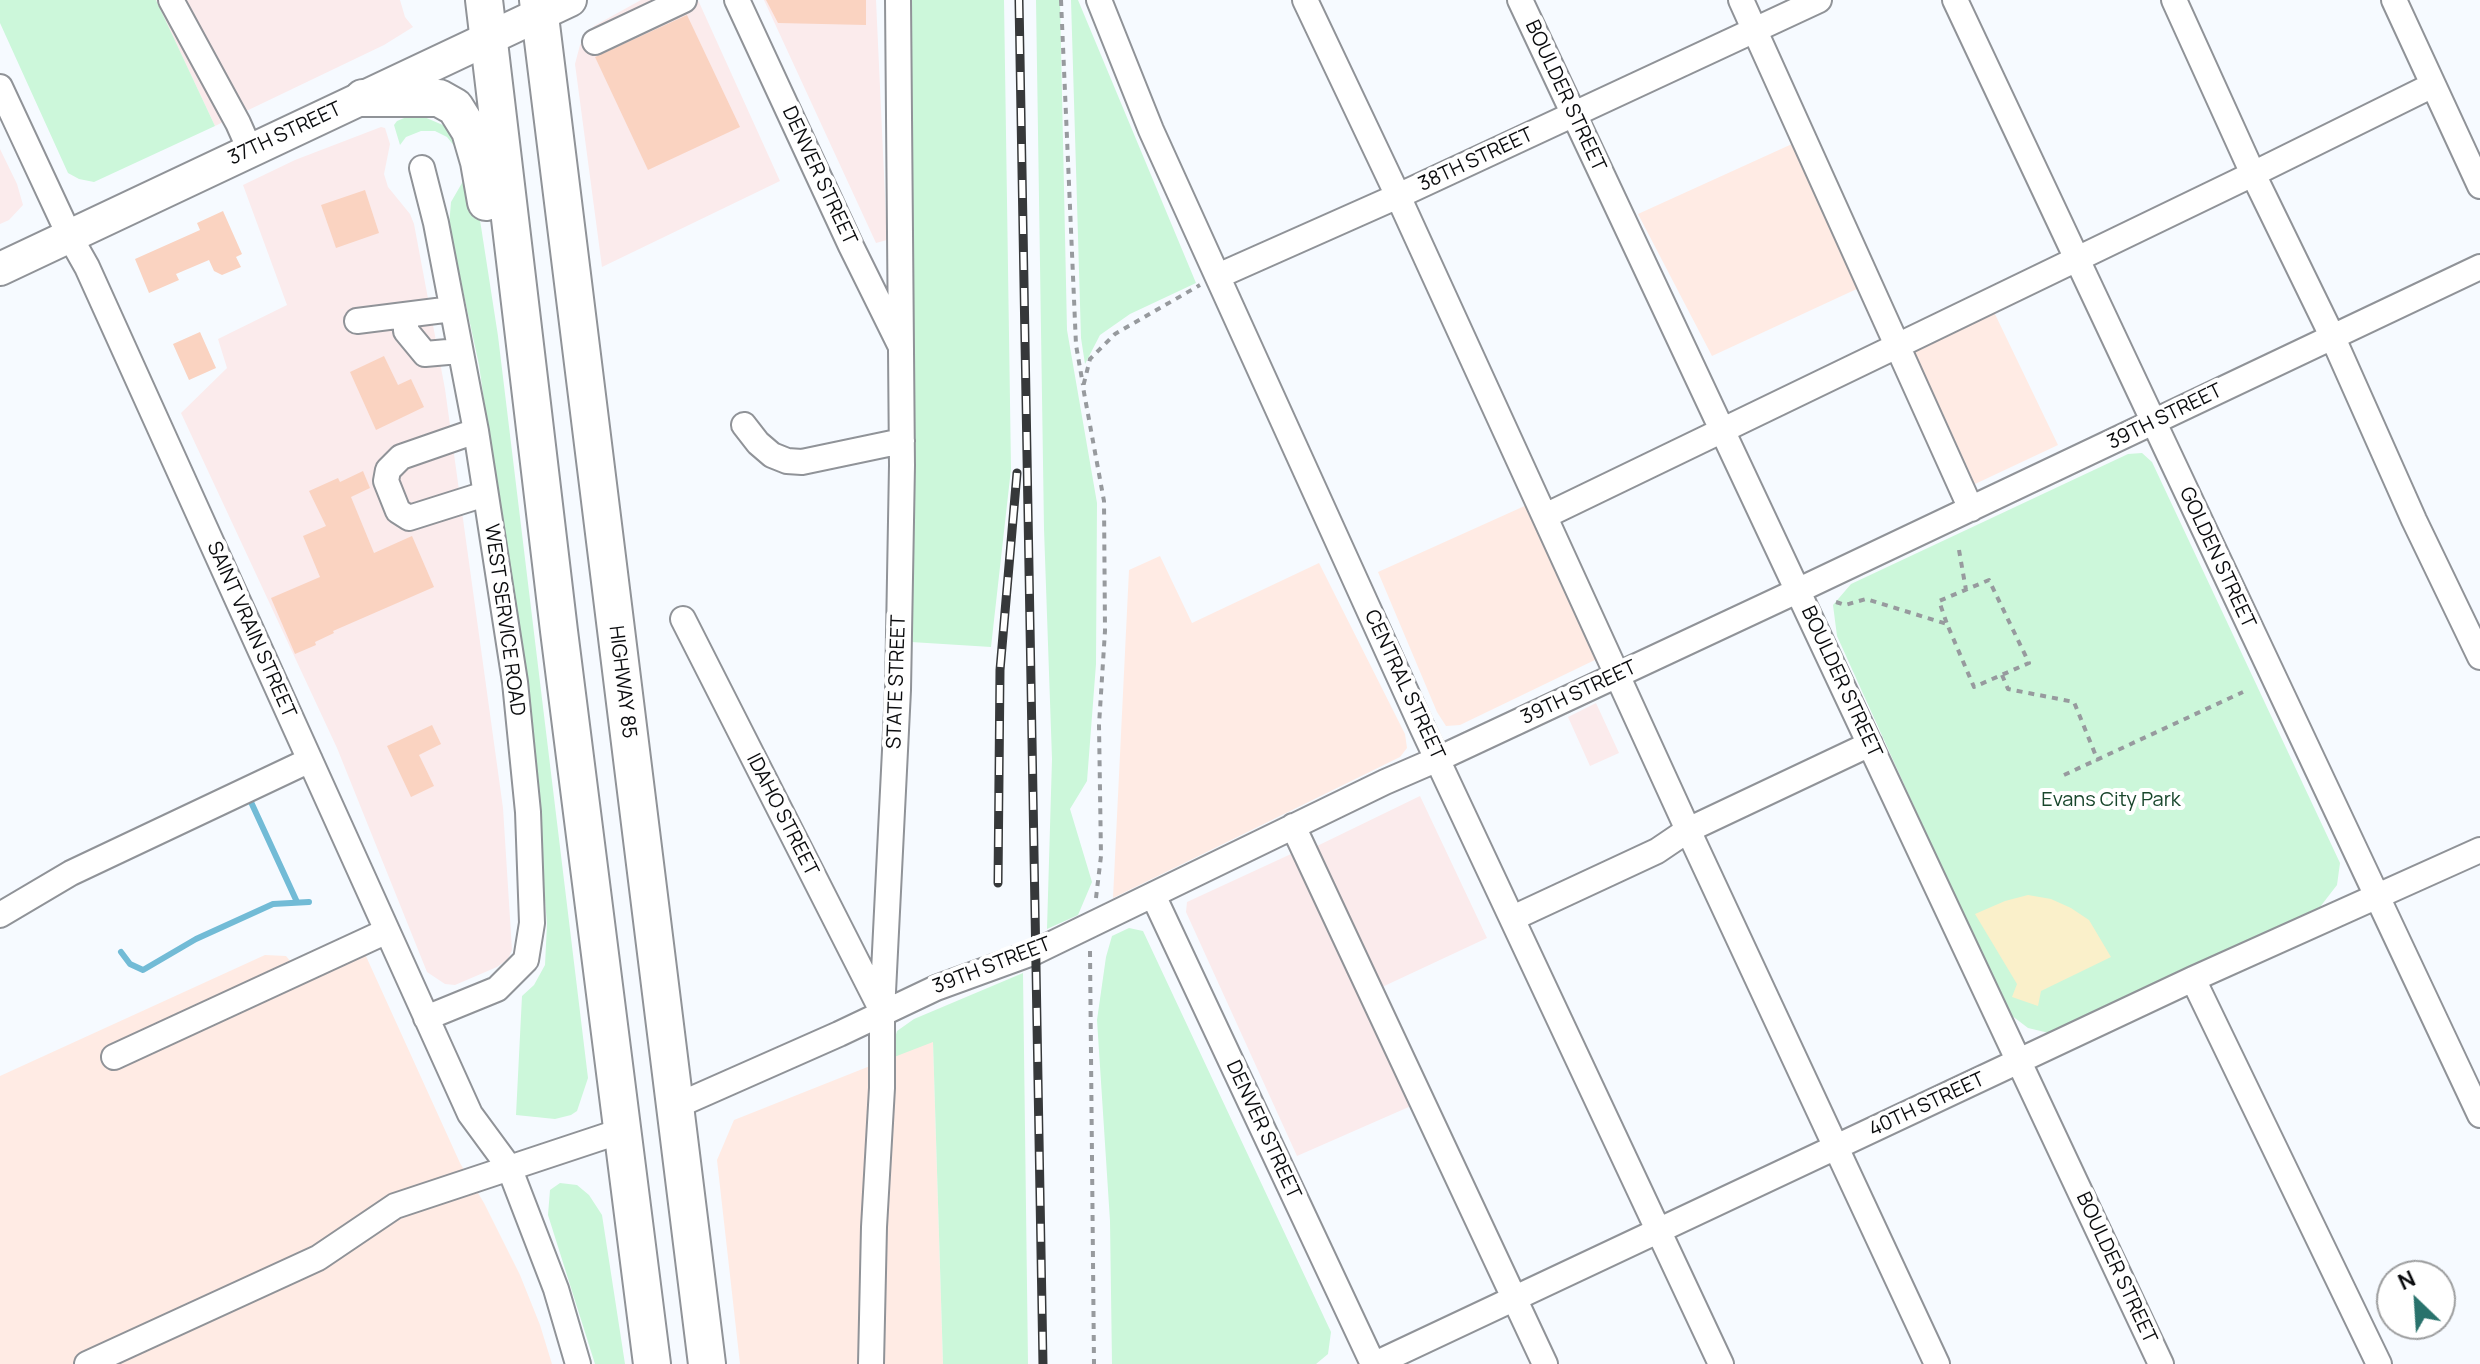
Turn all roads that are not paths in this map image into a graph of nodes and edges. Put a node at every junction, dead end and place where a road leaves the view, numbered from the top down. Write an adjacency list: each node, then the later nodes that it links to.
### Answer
1 (171, 0): 22 (street)
2 (484, 0): 16 (highway)
3 (684, 0): 17 (street)
4 (737, 0): 39 (street, DENVER STREET)
5 (898, 0): 39 (street, STATE STREET)
6 (1099, 0): 31 (street, CENTRAL STREET)
7 (1305, 0): 26 (street)
8 (1520, 0): 21 (street, BOULDER STREET)
9 (1741, 0): 15 (street)
10 (1819, 0): 15 (street, 38TH STREET)
11 (1955, 0): 28 (street, GOLDEN STREET)
12 (2174, 0): 24 (street)
13 (2394, 0): 18 (street)
14 (549, 5): 16 (main road, 37TH STREET); 68 (highway, HIGHWAY 85)
15 (1756, 30): 21 (street, 38TH STREET); 37 (street)
16 (489, 39): 20 (main road, 37TH STREET); 35 (highway)
17 (595, 42)
18 (2433, 85): 24 (street); 25 (street)
19 (0, 87): 27 (street, SAINT VRAIN STREET)
20 (363, 98): 22 (main road, 37TH STREET); 35 (highway)
21 (1573, 114): 26 (street, 38TH STREET); 43 (street, BOULDER STREET)
22 (250, 150): 27 (main road, 37TH STREET)
23 (422, 168): 32 (street, WEST SERVICE ROAD)
24 (2253, 174): 28 (street); 36 (street)
25 (2480, 186)
26 (1398, 196): 31 (street, 38TH STREET); 47 (street)
27 (70, 237): 30 (main road, 37TH STREET); 54 (street, SAINT VRAIN STREET)
28 (2077, 258): 37 (street); 40 (street, GOLDEN STREET)
29 (2480, 267): 36 (street, 39TH STREET)
30 (0, 269)
31 (1218, 276): 53 (street, CENTRAL STREET)
32 (452, 309): 33 (street); 38 (street, WEST SERVICE ROAD)
33 (406, 315): 34 (street); 38 (street)
34 (357, 321)
35 (523, 332): 70 (highway)
36 (2333, 338): 40 (street, 39TH STREET); 50 (street)
37 (1899, 346): 43 (street); 46 (street)
38 (459, 351): 42 (street, WEST SERVICE ROAD)
39 (903, 351): 44 (street, STATE STREET)
40 (2155, 421): 46 (street, 39TH STREET); 59 (street, GOLDEN STREET)
41 (744, 425): 44 (street)
42 (476, 431): 45 (street, WEST SERVICE ROAD); 45 (street)
43 (1723, 432): 47 (street); 48 (street, BOULDER STREET)
44 (902, 441): 64 (street, STATE STREET)
45 (485, 494): 65 (street, WEST SERVICE ROAD)
46 (1971, 509): 48 (street, 39TH STREET)
47 (1545, 516): 51 (street)
48 (1797, 591): 51 (street, 39TH STREET); 52 (street, BOULDER STREET)
49 (683, 619): 64 (street, IDAHO STREET)
50 (2480, 657)
51 (1616, 676): 53 (street, 39TH STREET); 56 (street)
52 (1870, 744): 56 (street); 67 (street, BOULDER STREET)
53 (1438, 759): 55 (street, 39TH STREET); 61 (street, CENTRAL STREET)
54 (310, 760): 60 (street); 62 (street, SAINT VRAIN STREET)
55 (1293, 826): 58 (street, 39TH STREET); 74 (street)
56 (1688, 830): 61 (street); 71 (street)
57 (2480, 850): 59 (street, 40TH STREET)
58 (1153, 895): 64 (street, 39TH STREET); 80 (street, DENVER STREET)
59 (2377, 897): 63 (street, 40TH STREET); 69 (street, GOLDEN STREET)
60 (0, 915)
61 (1513, 918): 73 (street, CENTRAL STREET)
62 (387, 931): 65 (street, SAINT VRAIN STREET); 66 (street)
63 (2193, 979): 67 (street, 40TH STREET); 85 (street)
64 (882, 1012): 68 (street, 39TH STREET); 79 (street, STATE STREET)
65 (426, 1018): 72 (street, SAINT VRAIN STREET)
66 (114, 1057)
67 (2020, 1061): 71 (street, 40TH STREET); 84 (street, BOULDER STREET)
68 (674, 1107): 78 (highway, HIGHWAY 85)
69 (2480, 1115)
70 (624, 1130): 72 (street); 77 (highway)
71 (1835, 1148): 73 (street, 40TH STREET); 83 (street)
72 (509, 1167): 75 (street); 76 (street, SAINT VRAIN STREET)
73 (1658, 1230): 74 (street, 40TH STREET); 82 (street, CENTRAL STREET)
74 (1515, 1298): 80 (street, 40TH STREET); 81 (street)
75 (87, 1364)
76 (578, 1364)
77 (652, 1364)
78 (707, 1364)
79 (871, 1364)
80 (1374, 1364)
81 (1545, 1364)
82 (1721, 1364)
83 (1937, 1364)
84 (2161, 1364)
85 (2379, 1364)

